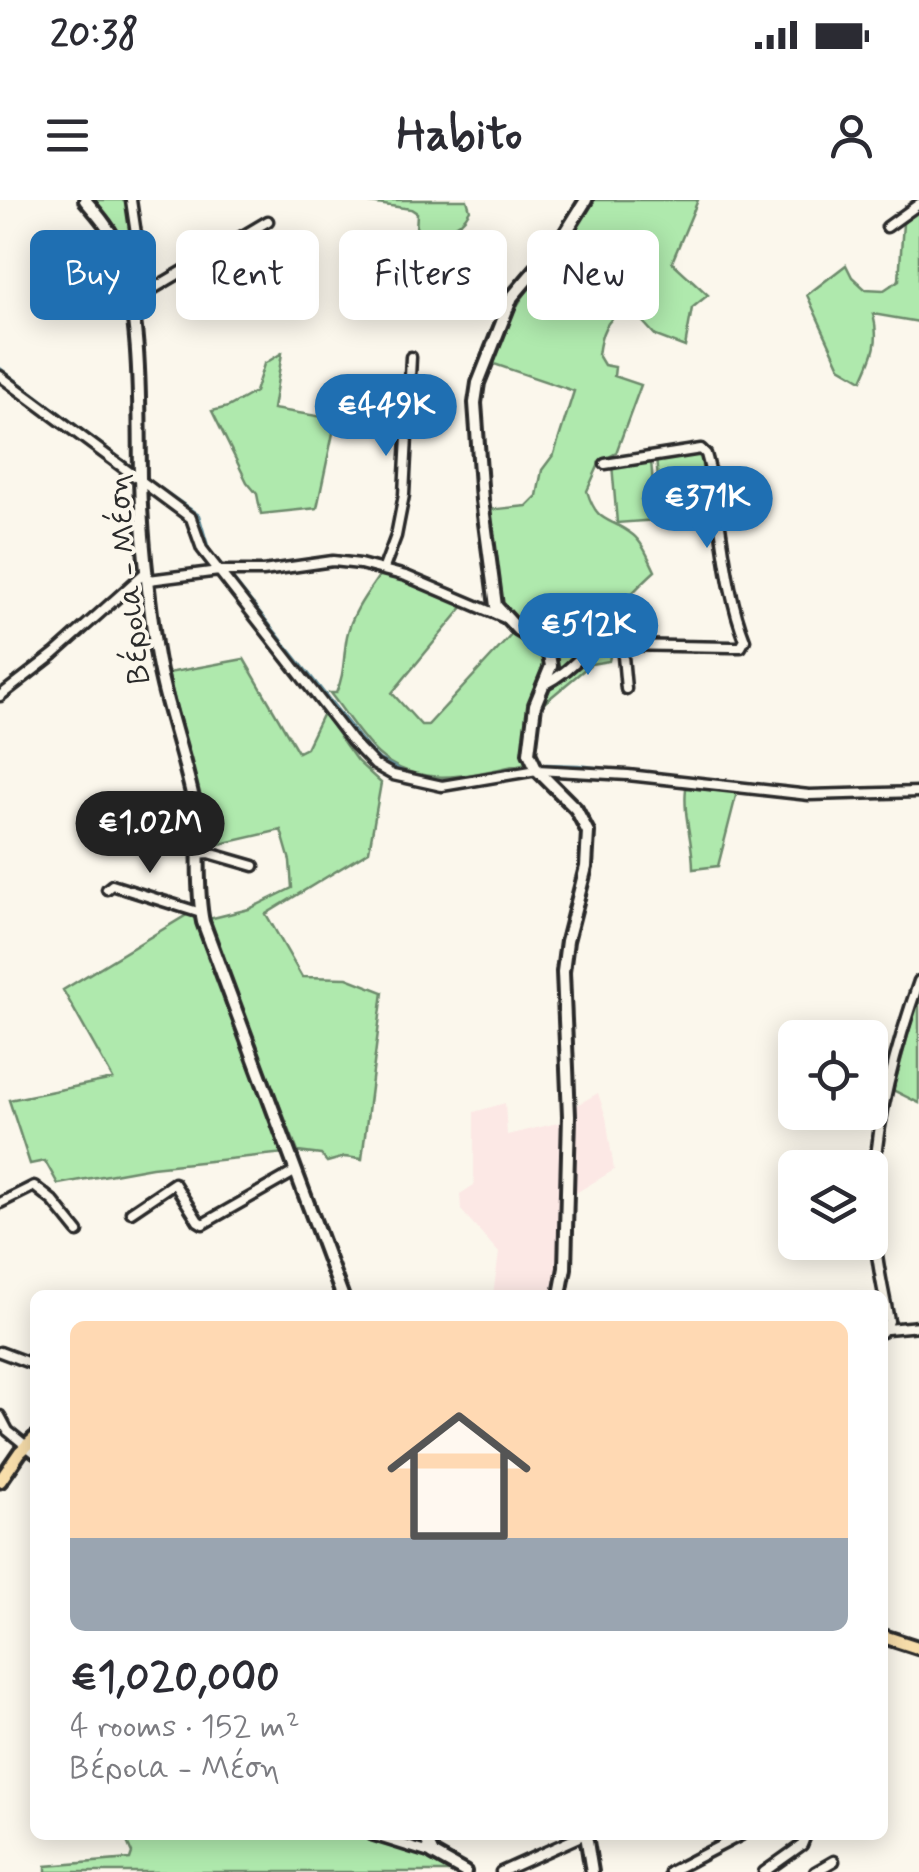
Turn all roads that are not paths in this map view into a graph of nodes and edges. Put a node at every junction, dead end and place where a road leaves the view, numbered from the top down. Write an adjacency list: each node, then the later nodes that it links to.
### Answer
1 (85, 200): 7 (street, Βέροια - Μέση)
2 (131, 200): 8 (street)
3 (582, 203): 18 (street)
4 (919, 204): 6 (street)
5 (268, 221): 9 (street)
6 (888, 227)
7 (108, 230)
8 (135, 230)
9 (156, 288)
10 (131, 320): 14 (street, Βέροια - Μέση)
11 (411, 357): 15 (street)
12 (0, 376): 14 (street)
13 (605, 464): 19 (street)
14 (140, 480): 16 (street); 17 (street, Βέροια - Μέση)
15 (384, 568): 16 (street); 18 (street)
16 (219, 570): 17 (street); 23 (street)
17 (148, 576): 22 (street); 25 (street, Βέροια - Μέση)
18 (504, 618): 20 (street)
19 (622, 645): 20 (street); 21 (street)
20 (545, 684): 23 (street)
21 (626, 689)
22 (0, 696)
23 (537, 770): 24 (street); 35 (street)
24 (919, 792)
25 (198, 854): 26 (street); 28 (street, Βέροια - Μέση)
26 (254, 866)
27 (106, 890): 28 (street)
28 (201, 913): 30 (street, Βέροια - Μέση)
29 (919, 981): 36 (street)
30 (296, 1172): 32 (street); 34 (street, Βέροια - Μέση)
31 (0, 1203): 33 (street)
32 (131, 1212)
33 (78, 1232)
34 (340, 1290)
35 (561, 1290)
36 (884, 1290)
37 (919, 1326): 38 (street)
38 (888, 1330)
39 (0, 1352): 40 (street)
40 (30, 1363)
41 (0, 1416): 42 (street)
42 (30, 1444)
43 (30, 1447): 44 (main road)
44 (0, 1480)
45 (888, 1638): 46 (main road)
46 (919, 1648)
47 (388, 1840): 53 (street)
48 (426, 1840): 53 (street)
49 (573, 1840): 56 (street)
50 (585, 1840): 57 (street)
51 (731, 1840): 58 (street)
52 (804, 1840): 59 (street)
53 (434, 1854): 55 (street)
54 (834, 1861): 60 (street)
55 (465, 1872)
56 (501, 1872)
57 (592, 1872)
58 (670, 1872)
59 (764, 1872)
60 (815, 1872)

